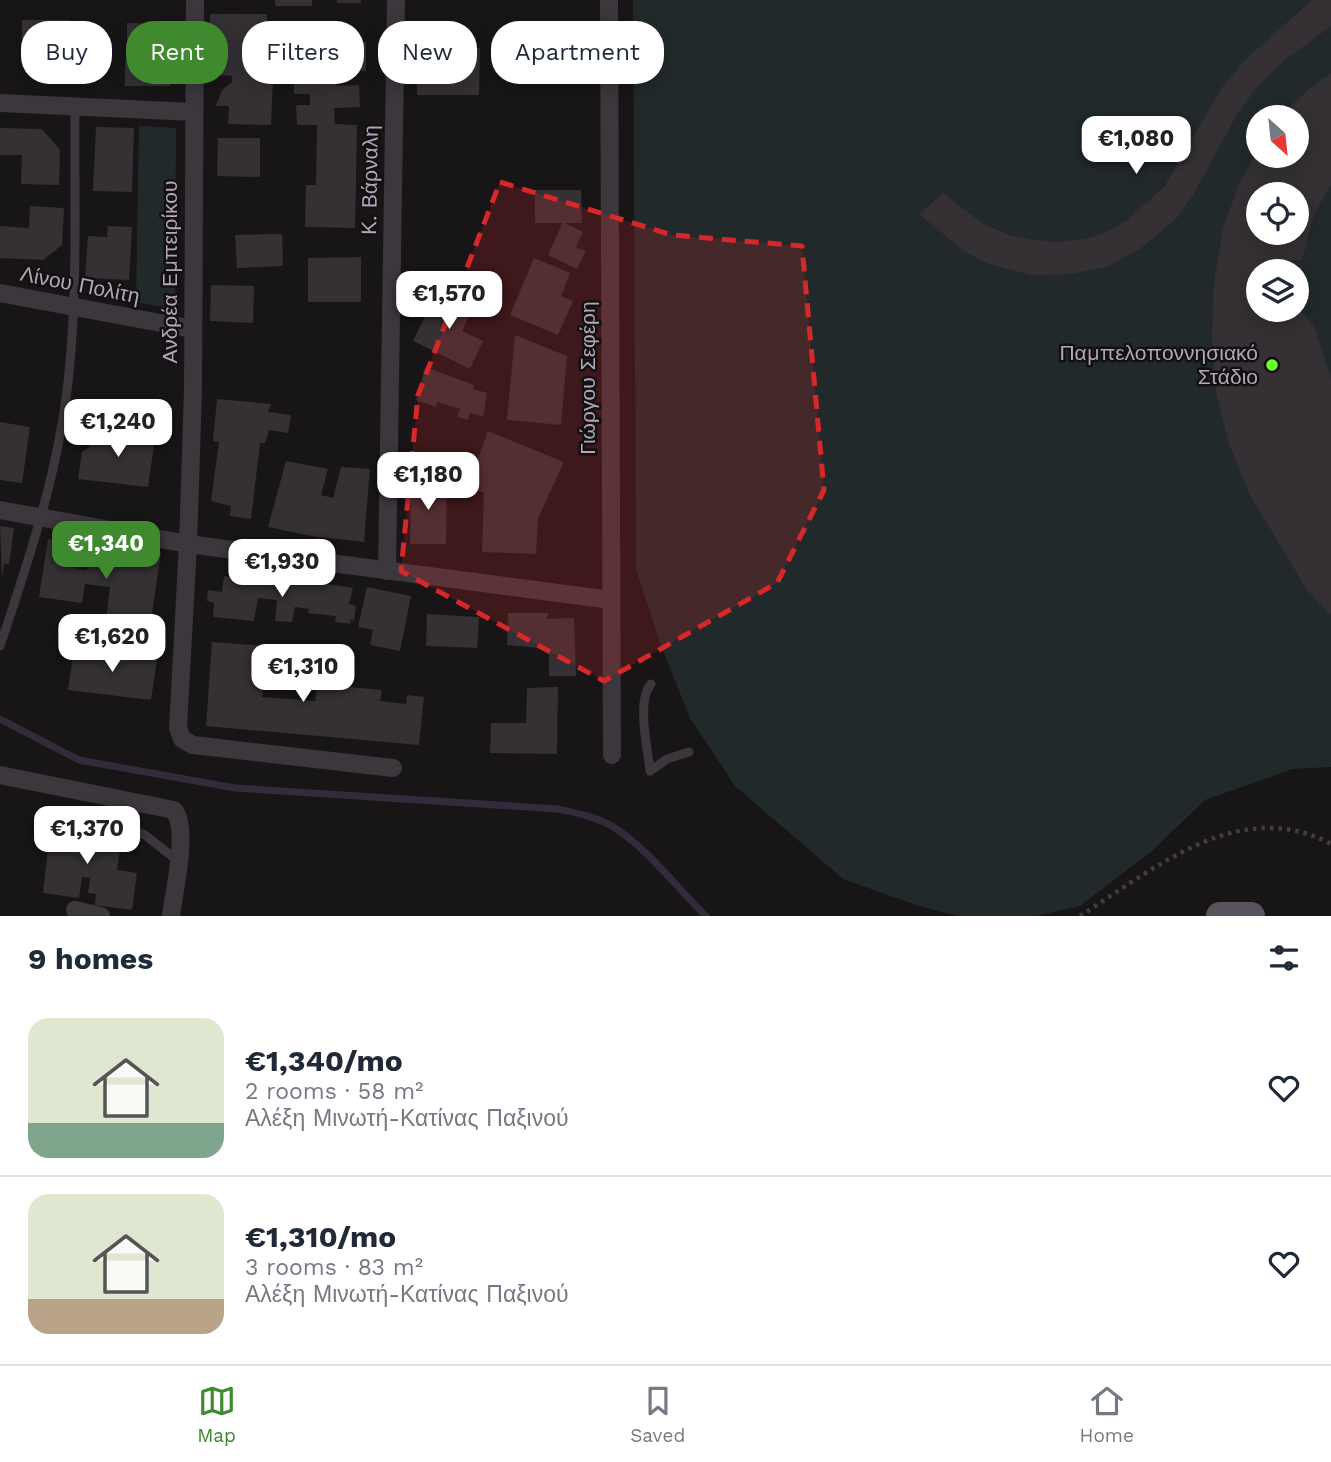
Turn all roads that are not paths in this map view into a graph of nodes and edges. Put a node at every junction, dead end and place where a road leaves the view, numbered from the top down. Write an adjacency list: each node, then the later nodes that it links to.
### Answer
1 (195, 0): 6 (street, Ανδρέα Εμπειρίκου)
2 (396, 0): 13 (street, Κ. Βάρναλη)
3 (610, 0): 14 (street, Γιώργου Σεφέρη)
4 (0, 103): 5 (street)
5 (75, 106): 6 (street); 8 (lane)
6 (194, 112): 9 (street, Ανδρέα Εμπειρίκου)
7 (0, 293): 8 (street, Λίνου Πολίτη)
8 (72, 306): 9 (street, Λίνου Πολίτη); 11 (lane)
9 (193, 329): 12 (street, Ανδρέα Εμπειρίκου)
10 (0, 510): 11 (street)
11 (40, 518): 12 (street); 15 (lane)
12 (188, 544): 13 (street); 19 (street, Ανδρέα Εμπειρίκου)
13 (387, 571): 14 (street)
14 (611, 600): 18 (street, Γιώργου Σεφέρη)
15 (0, 646)
16 (651, 684): 17 (lane)
17 (689, 752)
18 (612, 755)
19 (393, 768)
20 (0, 775): 22 (street)
21 (44, 815): 22 (lane)
22 (178, 861): 25 (street)
23 (75, 910): 24 (street)
24 (101, 916)
25 (170, 916)
26 (1220, 916): 27 (main road)
27 (1251, 916)

